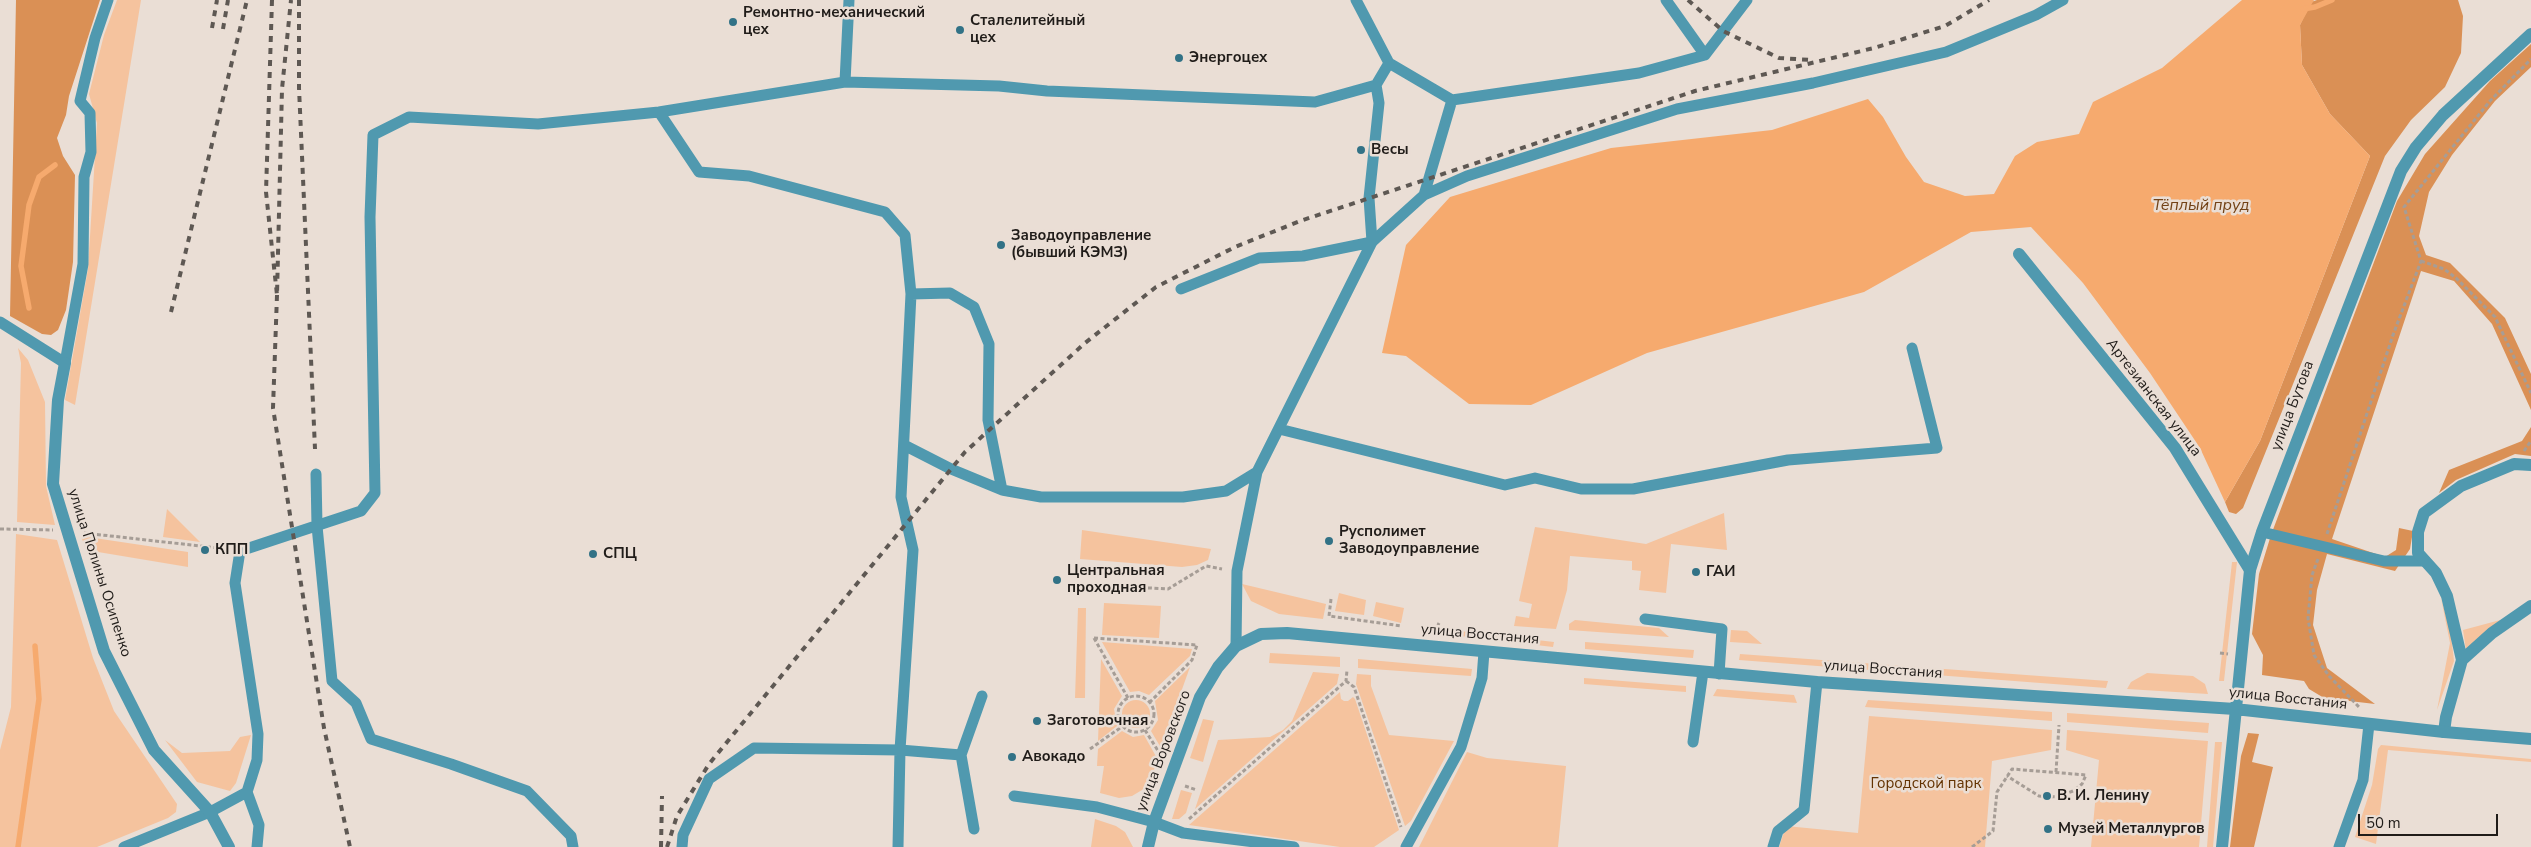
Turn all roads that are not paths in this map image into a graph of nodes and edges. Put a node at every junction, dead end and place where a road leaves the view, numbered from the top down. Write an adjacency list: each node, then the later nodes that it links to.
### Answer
1 (108, 0): 21 (lane)
2 (850, 0): 10 (lane)
3 (1356, 0): 9 (lane)
4 (1666, 0): 8 (lane)
5 (1747, 0): 8 (lane)
6 (2063, 0): 14 (lane)
7 (2531, 34): 29 (street, улица Бутова)
8 (1705, 55): 12 (lane)
9 (1389, 63): 11 (lane); 12 (lane)
10 (845, 82): 11 (lane); 13 (lane)
11 (1376, 85): 15 (lane)
12 (1452, 100): 14 (lane)
13 (659, 112): 18 (lane); 28 (lane)
14 (1424, 196): 15 (lane)
15 (1372, 242): 17 (lane); 22 (lane)
16 (2019, 254): 31 (street, Артезианская улица)
17 (1181, 289)
18 (911, 294): 23 (lane); 27 (lane)
19 (0, 322): 21 (lane)
20 (1912, 348): 22 (lane)
21 (64, 363): 50 (street, улица Полины Осипенко)
22 (1279, 430): 25 (lane)
23 (904, 445): 27 (lane); 46 (lane)
24 (2531, 464): 30 (street)
25 (1257, 472): 27 (lane); 34 (lane)
26 (316, 474): 28 (lane)
27 (1002, 490)
28 (318, 526): 48 (lane); 56 (lane)
29 (2262, 532): 30 (lane); 31 (street, улица Бутова)
30 (2425, 561): 36 (street)
31 (2250, 570): 41 (street, улица Бутова)
32 (2531, 606): 36 (street)
33 (1645, 619): 38 (lane)
34 (1236, 646): 35 (street, улица Восстания); 51 (street, улица Воровского)
35 (1484, 652): 37 (street, улица Восстания); 61 (lane)
36 (2462, 660): 43 (street)
37 (1703, 672): 38 (street, улица Восстания); 45 (lane)
38 (1719, 674): 39 (street, улица Восстания)
39 (1816, 682): 41 (street, улица Восстания); 62 (lane)
40 (982, 696): 47 (lane)
41 (2235, 709): 42 (street, улица Восстания); 63 (street, улица Бутова)
42 (2369, 724): 43 (street, улица Восстания); 64 (lane)
43 (2444, 732): 44 (street, улица Восстания)
44 (2531, 739)
45 (1693, 742)
46 (900, 750): 47 (lane); 57 (lane); 58 (lane)
47 (961, 755): 52 (lane)
48 (247, 792): 50 (lane); 55 (lane)
49 (1014, 796): 51 (lane)
50 (210, 812): 53 (lane); 54 (street, улица Полины Осипенко)
51 (1154, 822): 59 (street, улица Воровского); 60 (lane)
52 (974, 829)
53 (124, 847)
54 (229, 847)
55 (257, 847)
56 (573, 847)
57 (682, 847)
58 (898, 847)
59 (1148, 847)
60 (1294, 847)
61 (1406, 847)
62 (1773, 847)
63 (2222, 847)
64 (2339, 847)

